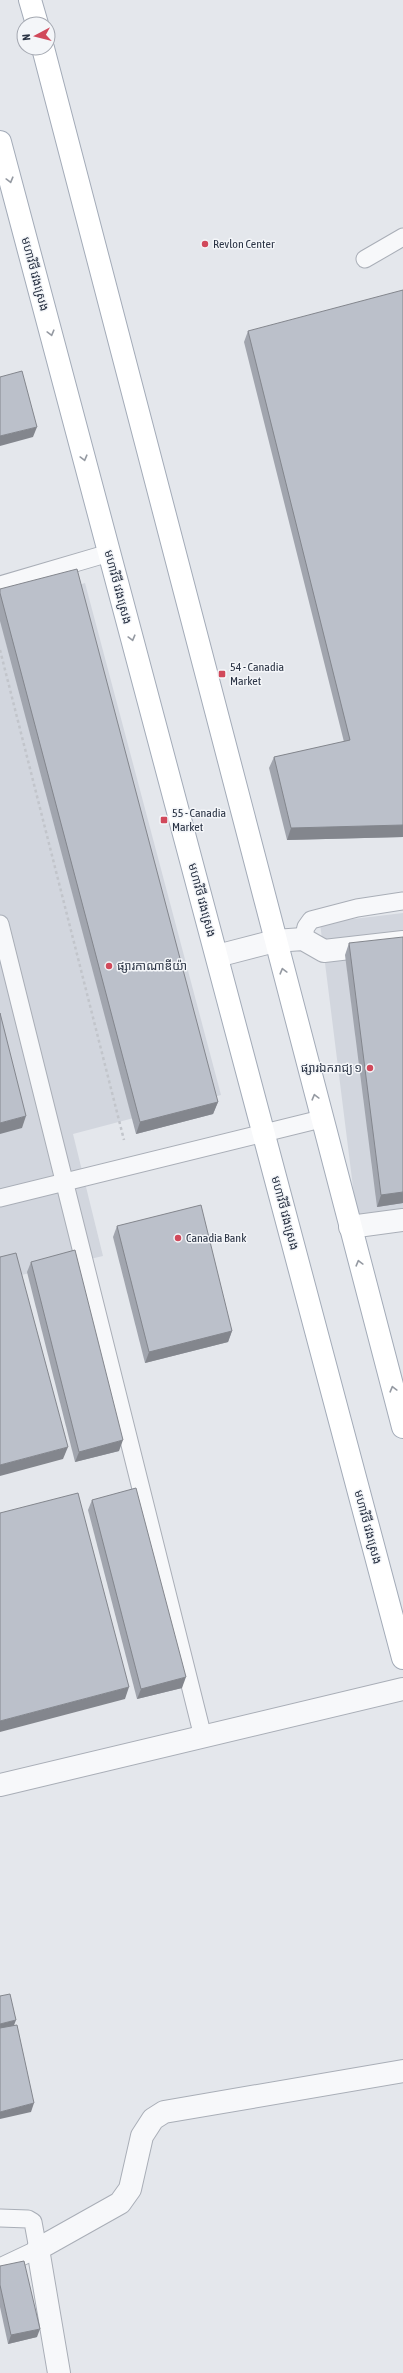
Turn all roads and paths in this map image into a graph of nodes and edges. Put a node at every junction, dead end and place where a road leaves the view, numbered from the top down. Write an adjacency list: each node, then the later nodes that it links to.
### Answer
1 (30, 0): 2 (main road)
2 (34, 16)
3 (45, 56): 13 (main road)
4 (0, 142): 7 (main road, មហាវិថី វេងស្រេង, one-way to 7)
5 (403, 237): 6 (lane)
6 (365, 260)
7 (109, 553): 8 (lane); 15 (main road, មហាវិថី វេងស្រេង, one-way to 15)
8 (0, 585)
9 (0, 650): 18 (path)
10 (403, 901): 12 (lane)
11 (0, 924): 19 (lane)
12 (303, 939): 13 (street); 14 (street)
13 (275, 941): 15 (street); 16 (main road, one-way to 13)
14 (403, 942)
15 (217, 956): 17 (main road, មហាវិថី វេងស្រេង)
16 (321, 1119): 17 (lane); 22 (main road)
17 (263, 1133): 18 (lane); 24 (main road, មហាវិថី វេងស្រេង)
18 (131, 1166): 19 (lane)
19 (64, 1182): 20 (lane); 26 (lane)
20 (0, 1198)
21 (403, 1220): 22 (street)
22 (350, 1227): 23 (main road, one-way to 22)
23 (403, 1427)
24 (403, 1658)
25 (403, 1689): 26 (street)
26 (203, 1737): 27 (street)
27 (0, 1785)
28 (403, 2071): 30 (street)
29 (0, 2218): 30 (lane)
30 (38, 2249): 31 (lane); 32 (street)
31 (0, 2267)
32 (59, 2373)

